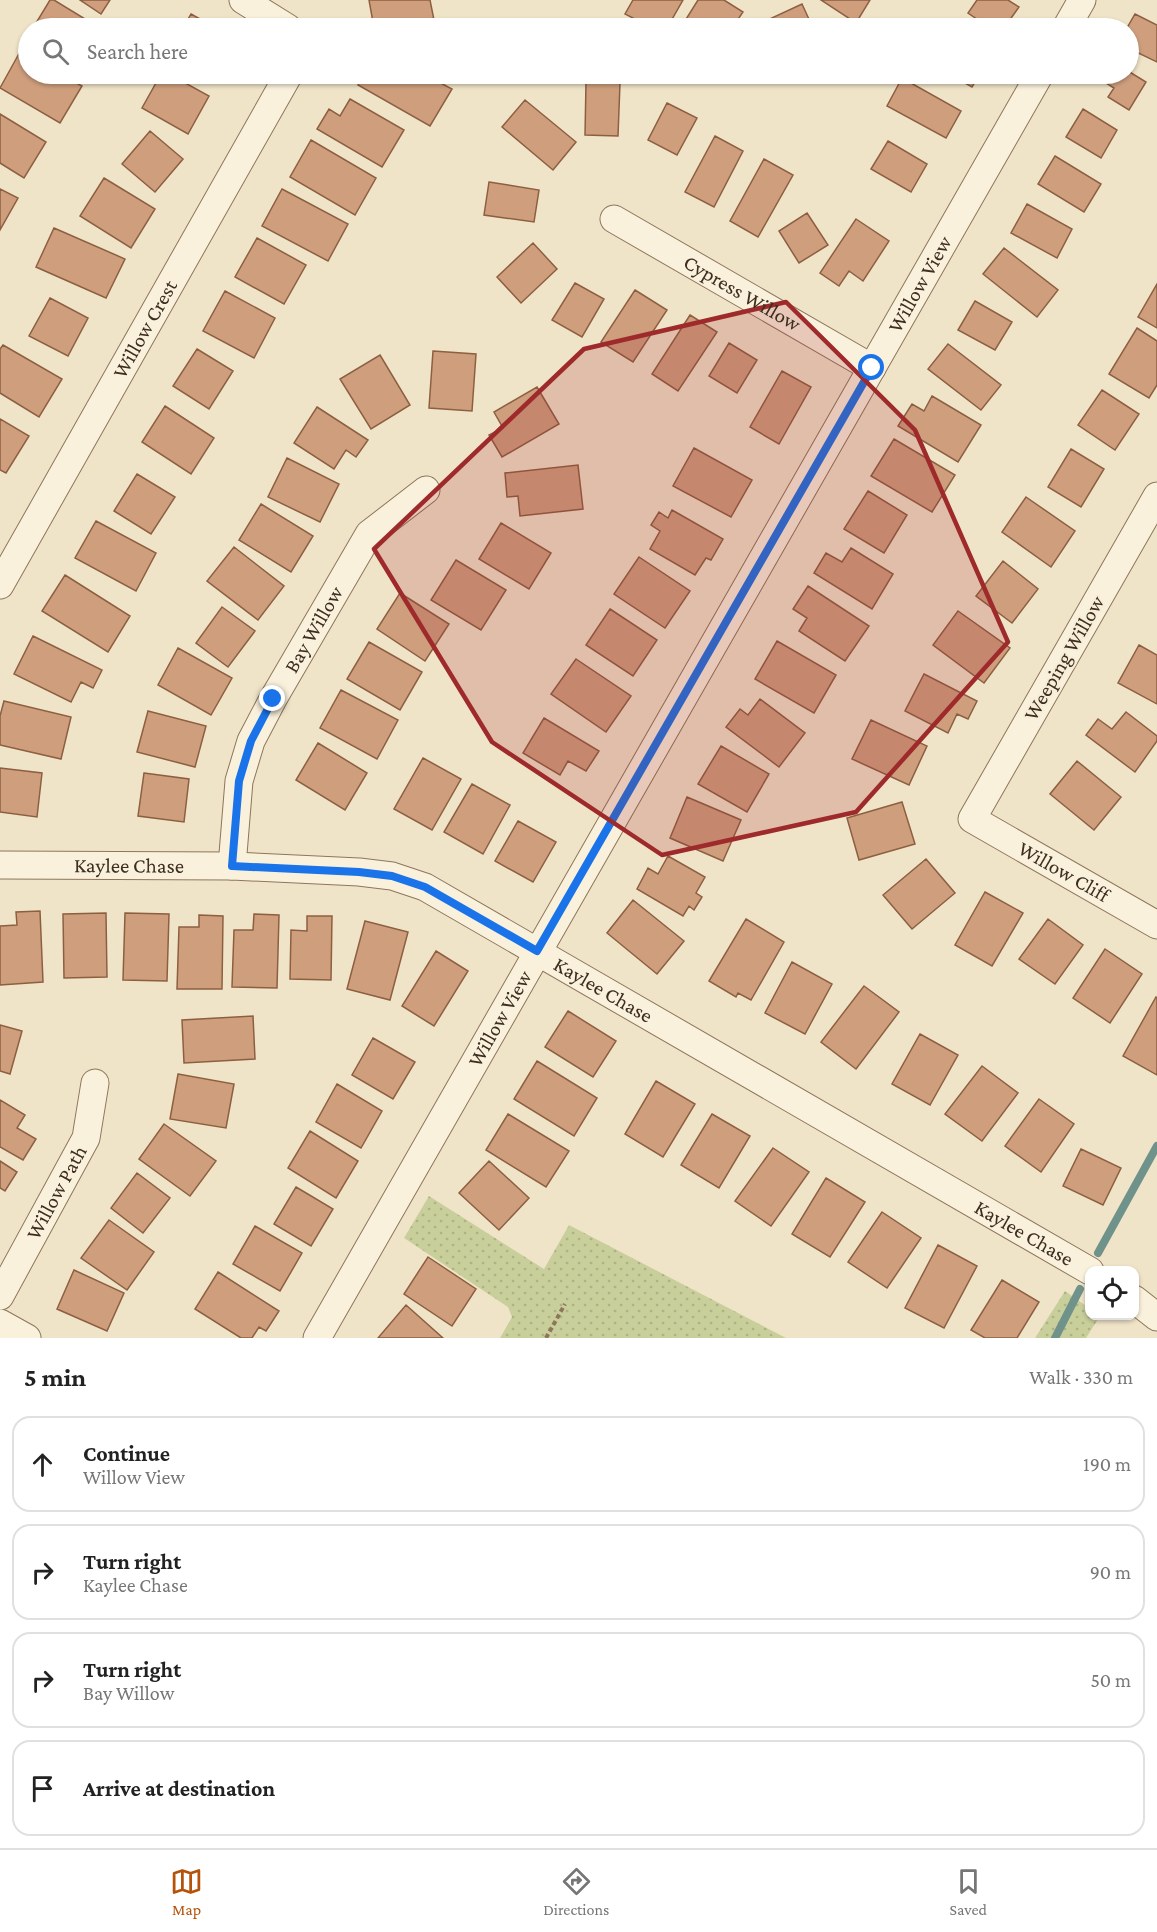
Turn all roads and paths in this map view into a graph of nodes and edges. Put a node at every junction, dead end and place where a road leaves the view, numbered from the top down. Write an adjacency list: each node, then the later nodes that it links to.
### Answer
1 (243, 0): 3 (street)
2 (1082, 0): 4 (street)
3 (272, 18)
4 (1071, 18)
5 (283, 84): 11 (street, Willow Crest)
6 (1034, 84): 8 (street, Willow View)
7 (614, 219): 8 (street, Cypress Willow)
8 (872, 368): 16 (street, Willow View)
9 (426, 490): 14 (street, Bay Willow)
10 (1157, 496): 12 (street, Weeping Willow)
11 (0, 585)
12 (972, 819): 15 (street, Willow Cliff)
13 (0, 865): 14 (street, Kaylee Chase)
14 (232, 866): 16 (street, Kaylee Chase)
15 (1157, 925)
16 (537, 951): 18 (street, Kaylee Chase); 25 (street, Willow View)
17 (95, 1083): 19 (street, Willow Path)
18 (1085, 1269)
19 (0, 1296)
20 (1139, 1303): 22 (street)
21 (565, 1304): 26 (path)
22 (1157, 1317)
23 (0, 1323): 24 (street)
24 (27, 1338)
25 (317, 1338)
26 (546, 1338)

